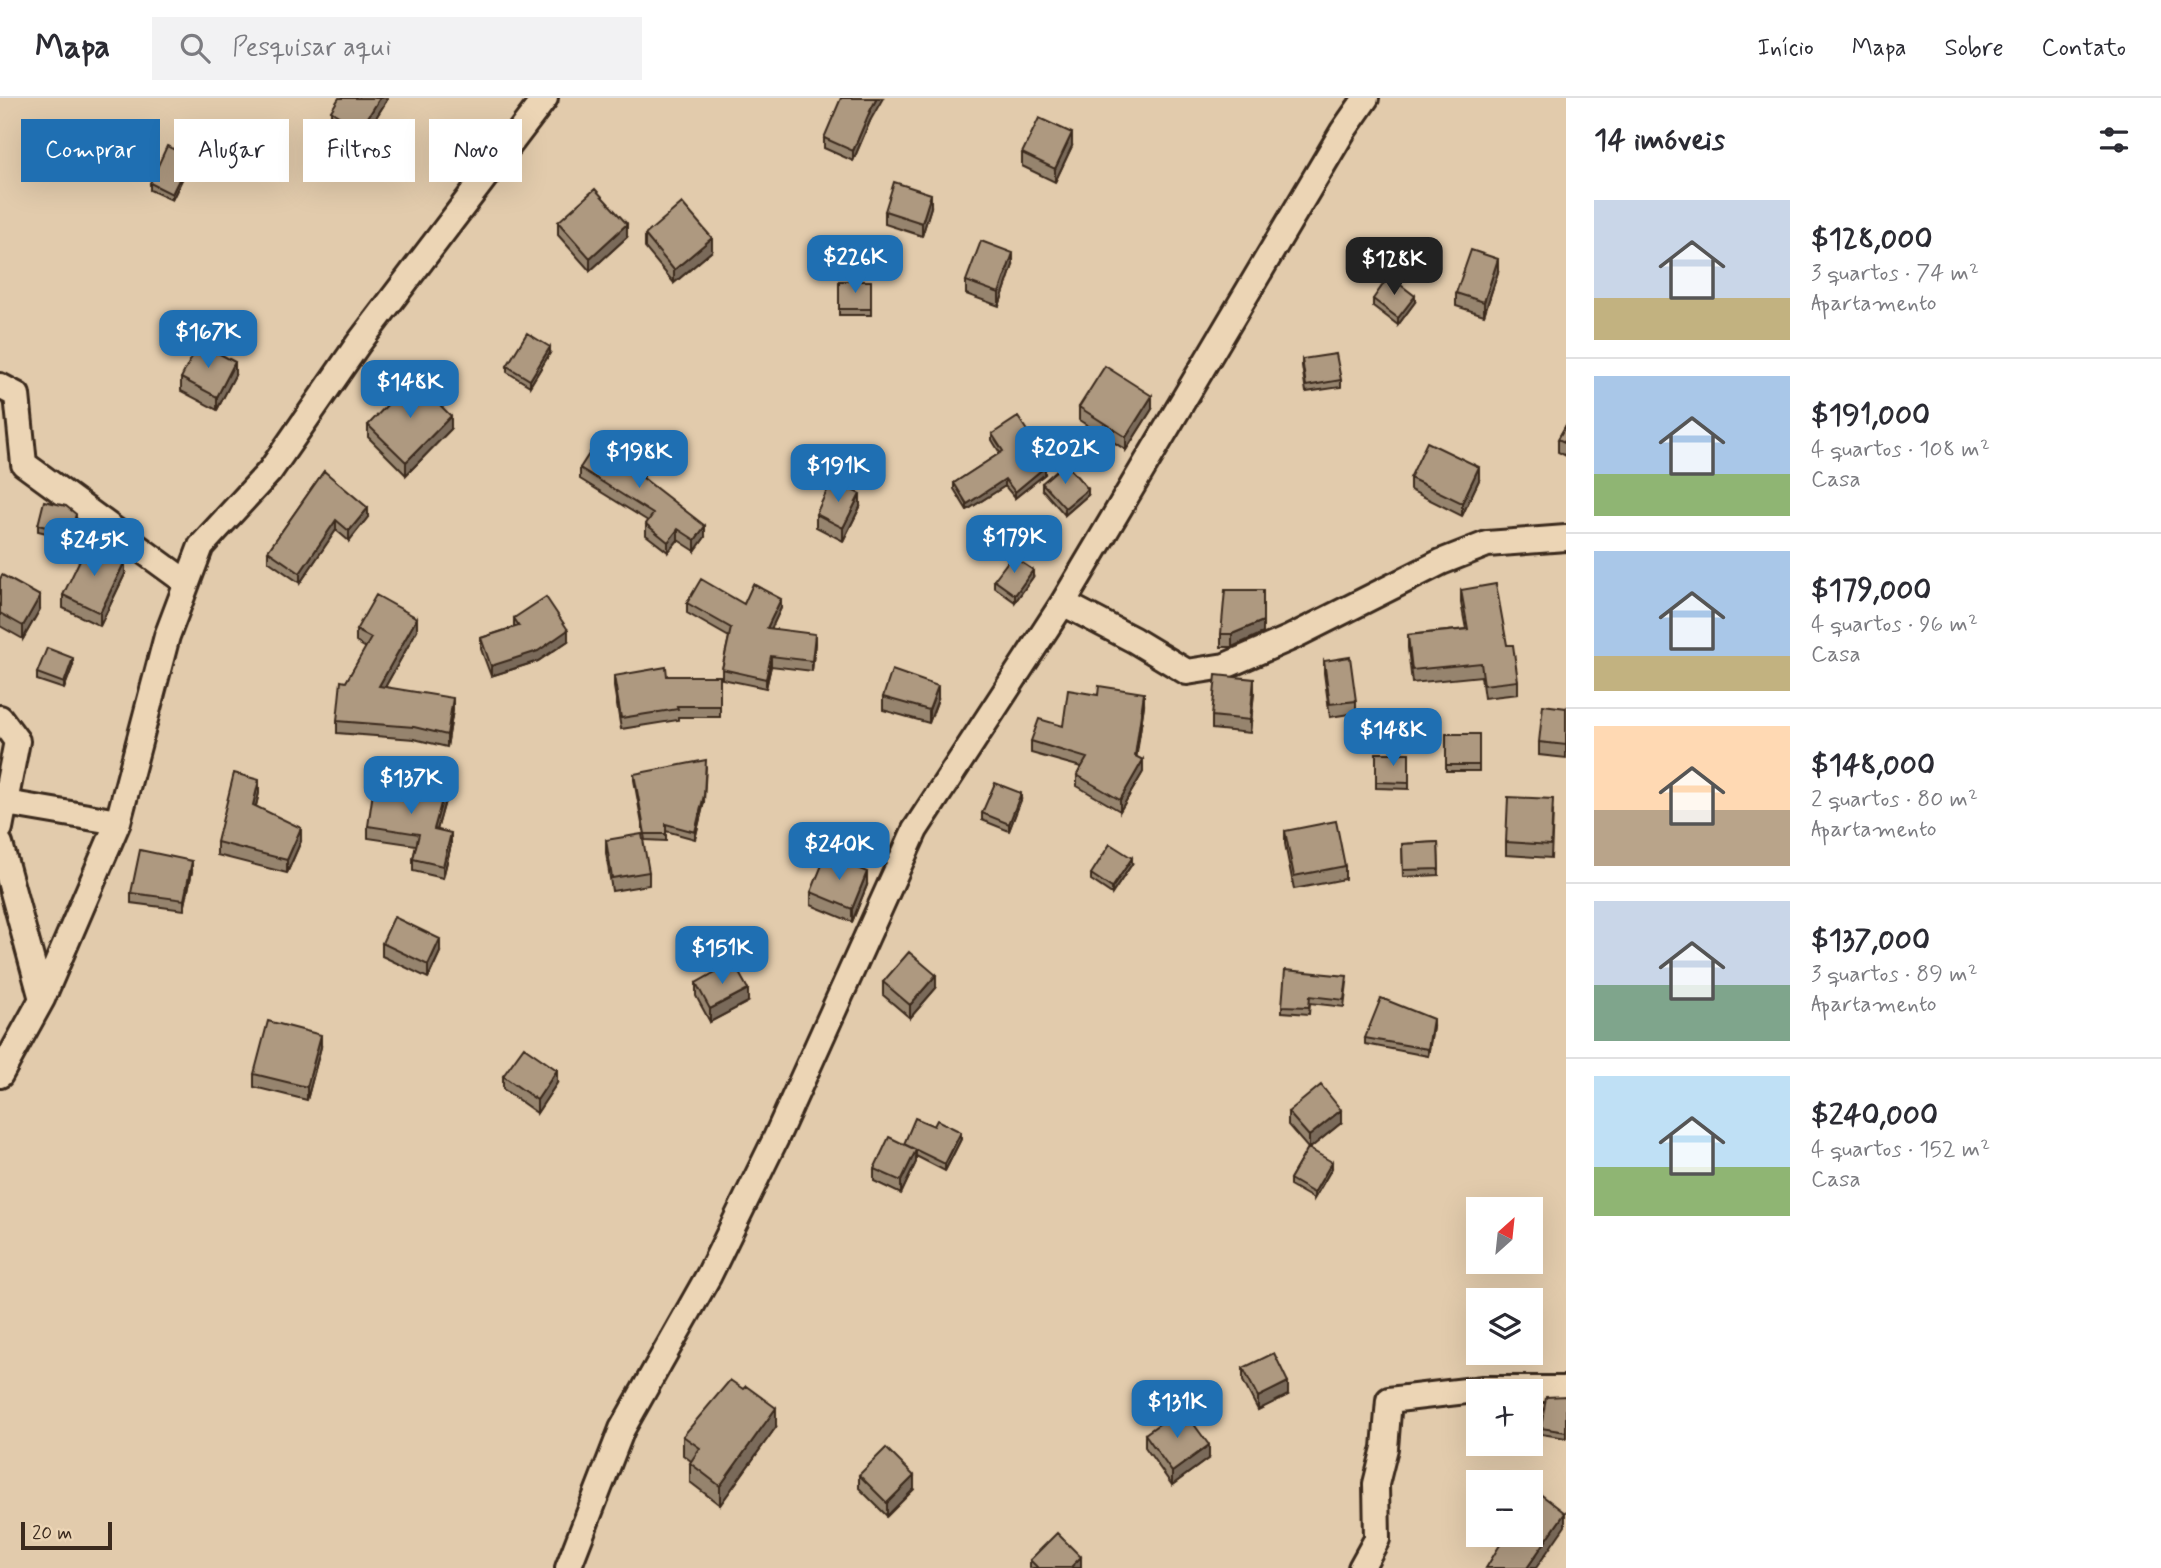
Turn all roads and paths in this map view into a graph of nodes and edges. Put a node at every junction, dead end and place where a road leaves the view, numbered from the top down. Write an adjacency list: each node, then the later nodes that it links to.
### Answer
1 (545, 98): 5 (street)
2 (1366, 98): 6 (street)
3 (0, 386): 5 (street)
4 (1566, 538): 6 (street)
5 (187, 583): 9 (street)
6 (1063, 603): 15 (street)
7 (0, 719): 8 (street)
8 (6, 803): 9 (street); 10 (street)
9 (118, 822): 12 (street)
10 (0, 828)
11 (0, 844): 12 (street)
12 (42, 999): 13 (street)
13 (0, 1075)
14 (1566, 1389): 16 (street)
15 (568, 1568)
16 (1361, 1568)

